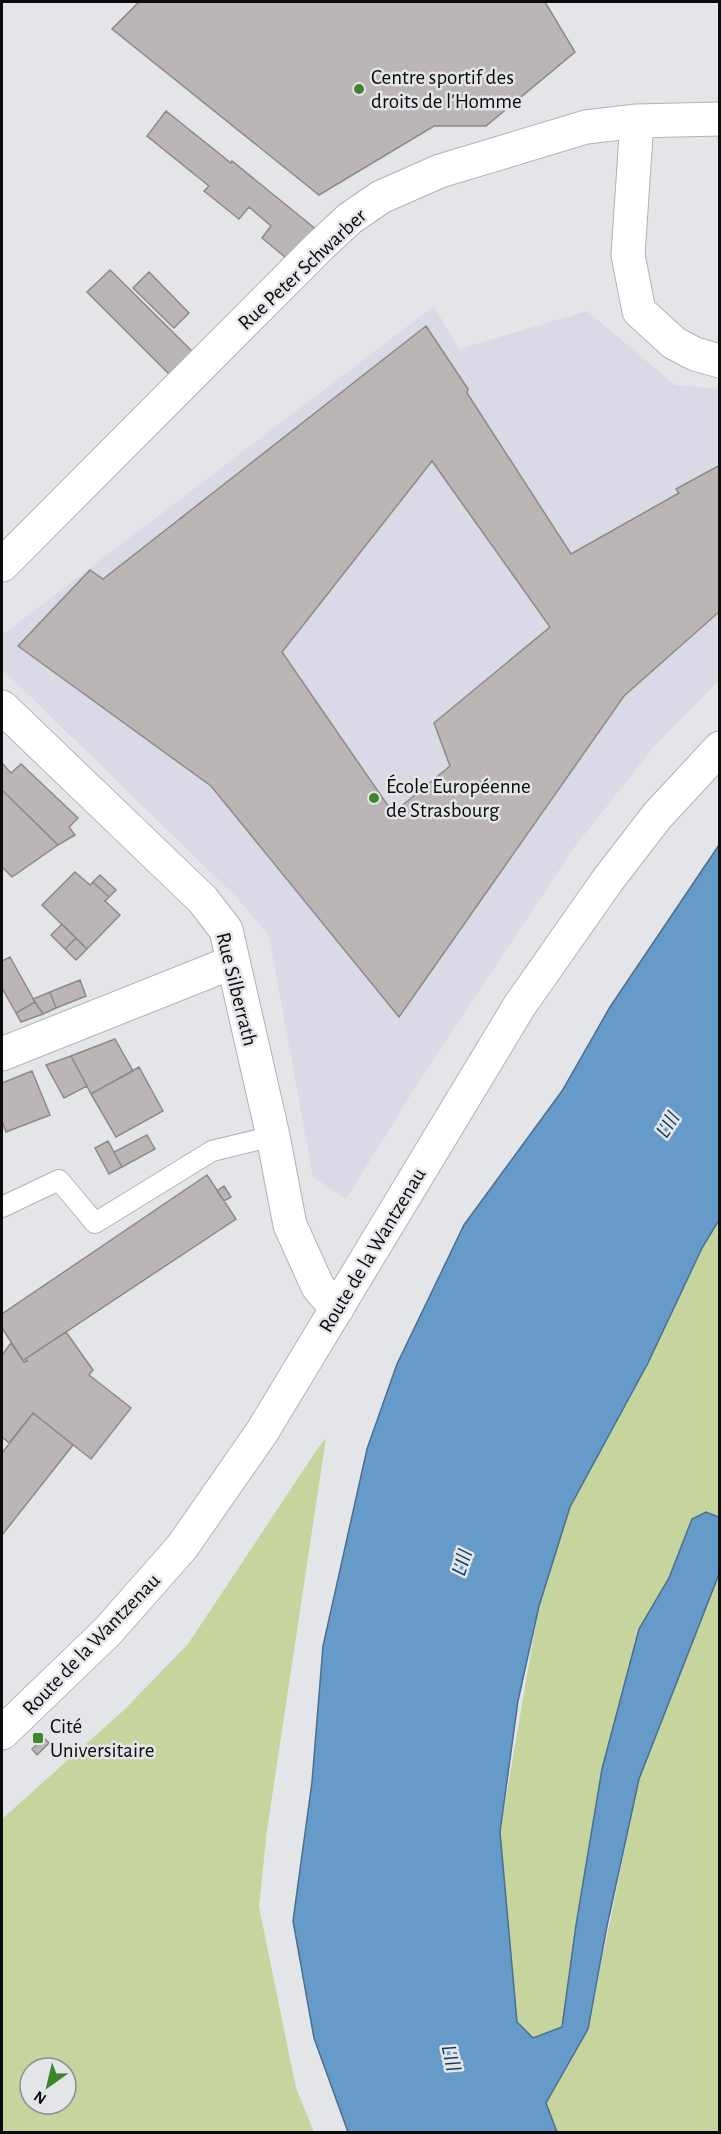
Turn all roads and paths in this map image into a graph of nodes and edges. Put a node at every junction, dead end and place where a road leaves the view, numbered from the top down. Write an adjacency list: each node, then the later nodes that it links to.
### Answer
1 (720, 119): 2 (street, Rue Peter Schwarber)
2 (637, 121): 3 (street); 4 (street, Rue Peter Schwarber)
3 (720, 361)
4 (2, 565)
5 (2, 707): 7 (street, Rue Silberrath)
6 (720, 748): 11 (street, Route de la Wantzenau)
7 (233, 962): 8 (street); 9 (street, Rue Silberrath)
8 (2, 1054)
9 (273, 1136): 10 (lane); 11 (street, Rue Silberrath)
10 (2, 1207)
11 (337, 1309): 12 (street, Route de la Wantzenau)
12 (2, 1733)

